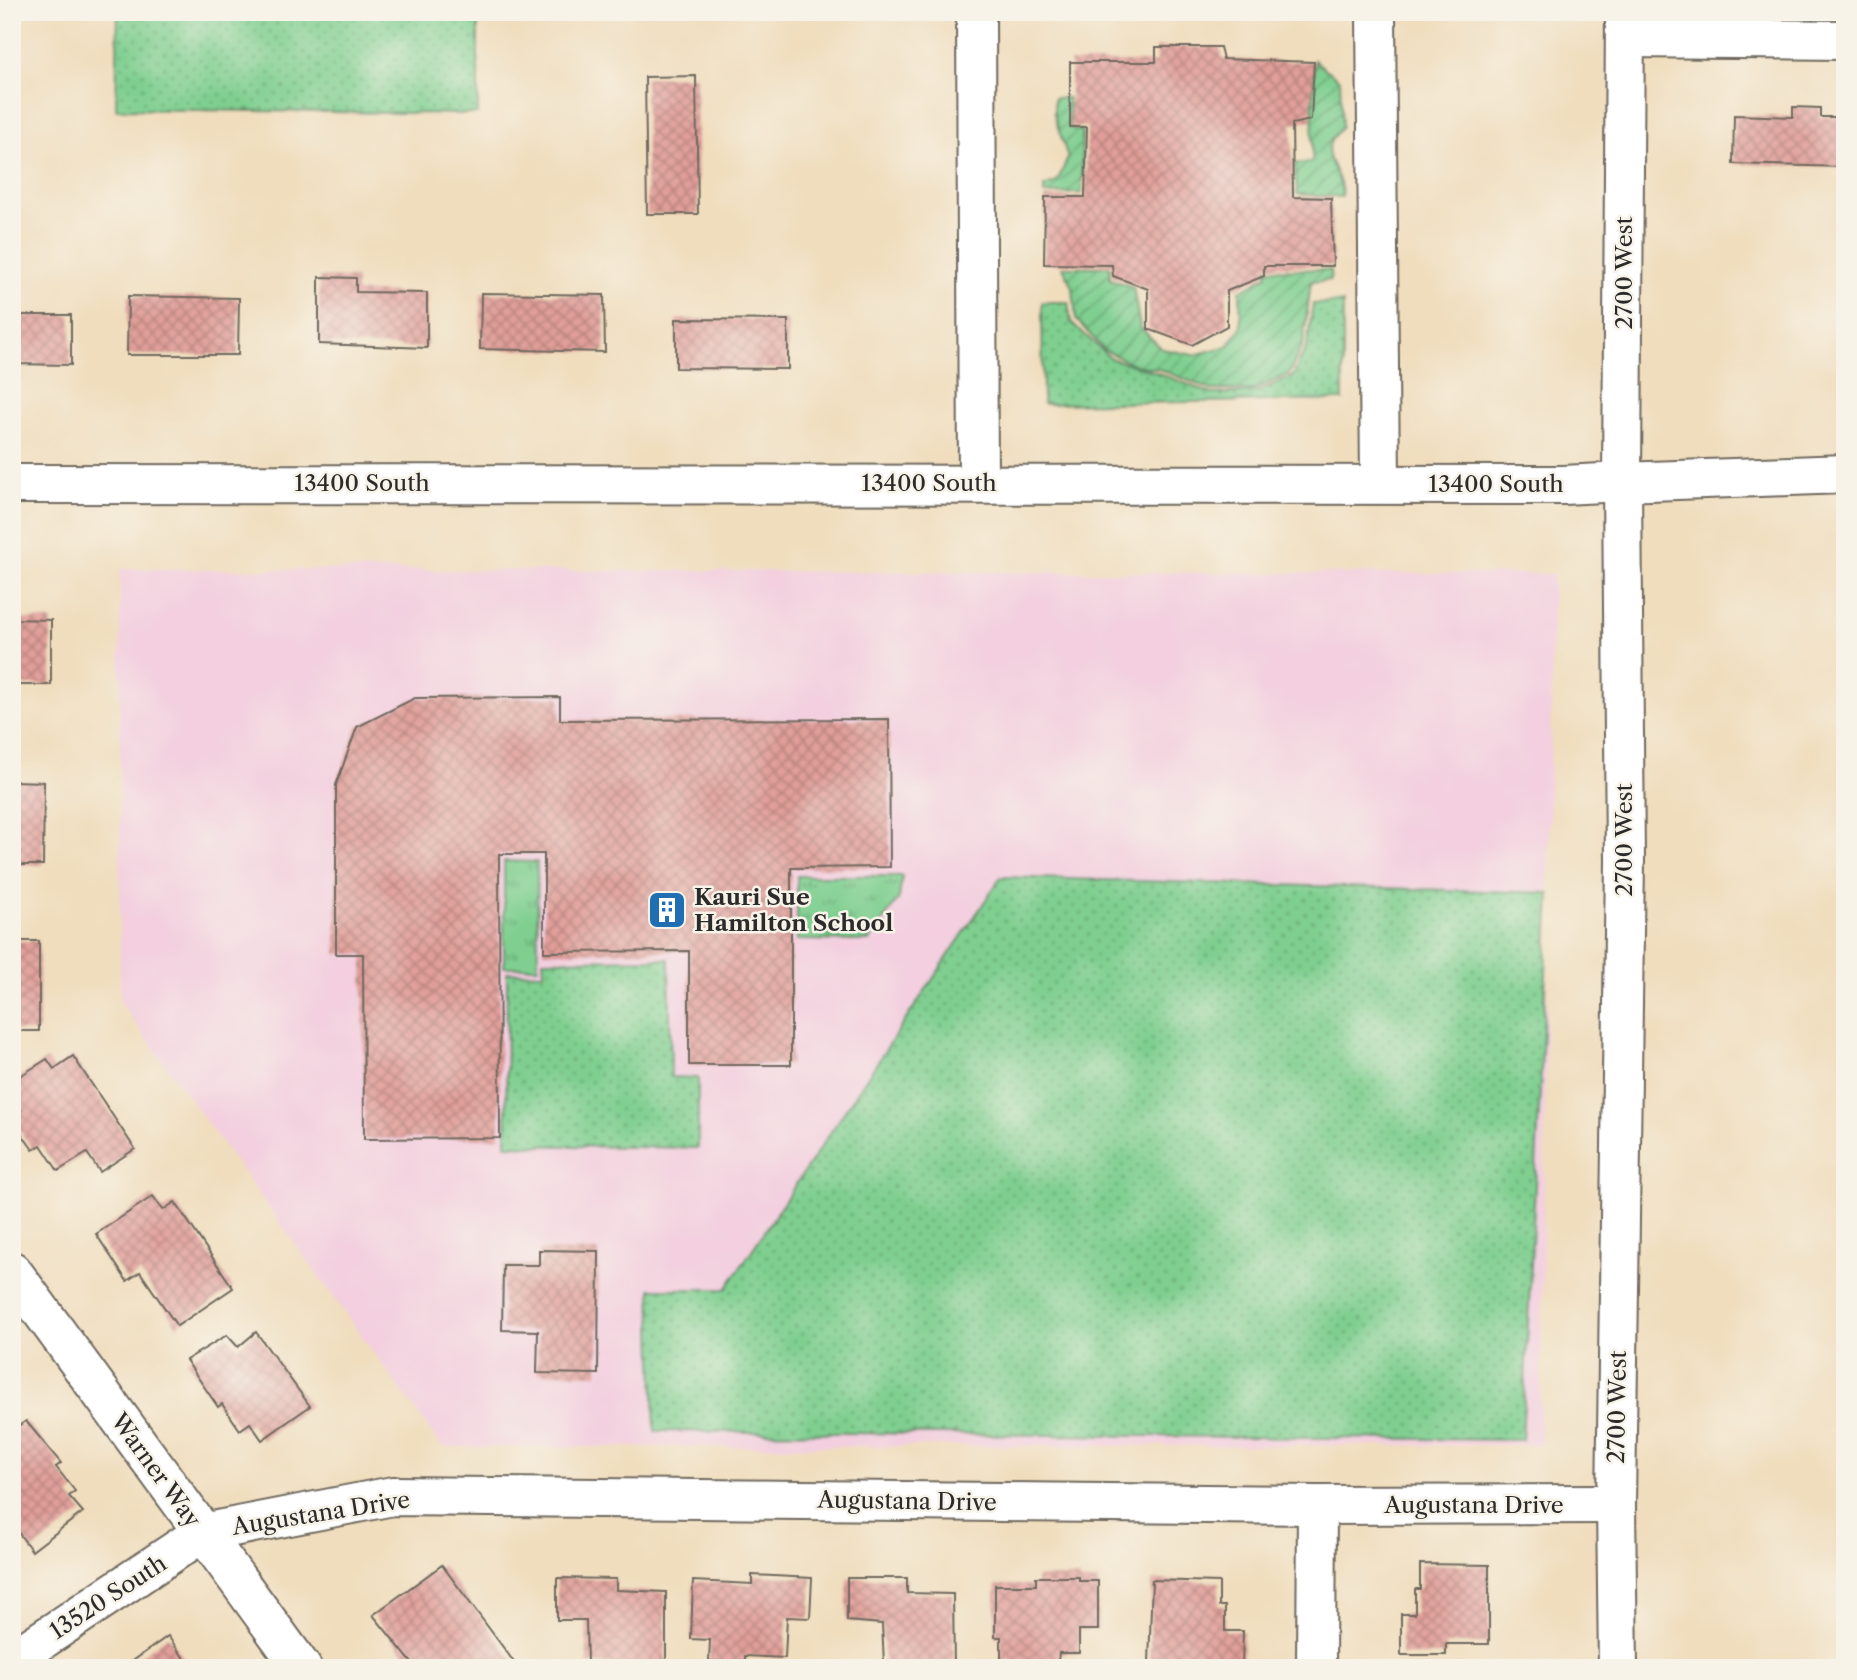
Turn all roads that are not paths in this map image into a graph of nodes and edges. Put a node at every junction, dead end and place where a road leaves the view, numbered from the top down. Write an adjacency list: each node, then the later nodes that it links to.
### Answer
1 (976, 12): 7 (main road)
2 (1376, 12): 8 (main road)
3 (1625, 25): 4 (main road); 6 (main road, 2700 West)
4 (1845, 40)
5 (1845, 474): 6 (main road, 13400 South)
6 (1622, 482): 8 (main road, 13400 South); 11 (main road, 2700 West)
7 (978, 483): 8 (main road, 13400 South); 9 (main road, 13400 South)
8 (1380, 483)
9 (12, 484)
10 (12, 1271): 13 (main road, Warner Way)
11 (1616, 1504): 12 (main road, Augustana Drive); 17 (main road, 2700 West)
12 (1317, 1505): 13 (main road, Augustana Drive); 16 (main road)
13 (202, 1534): 14 (main road, 13520 South); 15 (main road, Warner Way)
14 (12, 1660)
15 (302, 1668)
16 (1316, 1668)
17 (1618, 1668)

